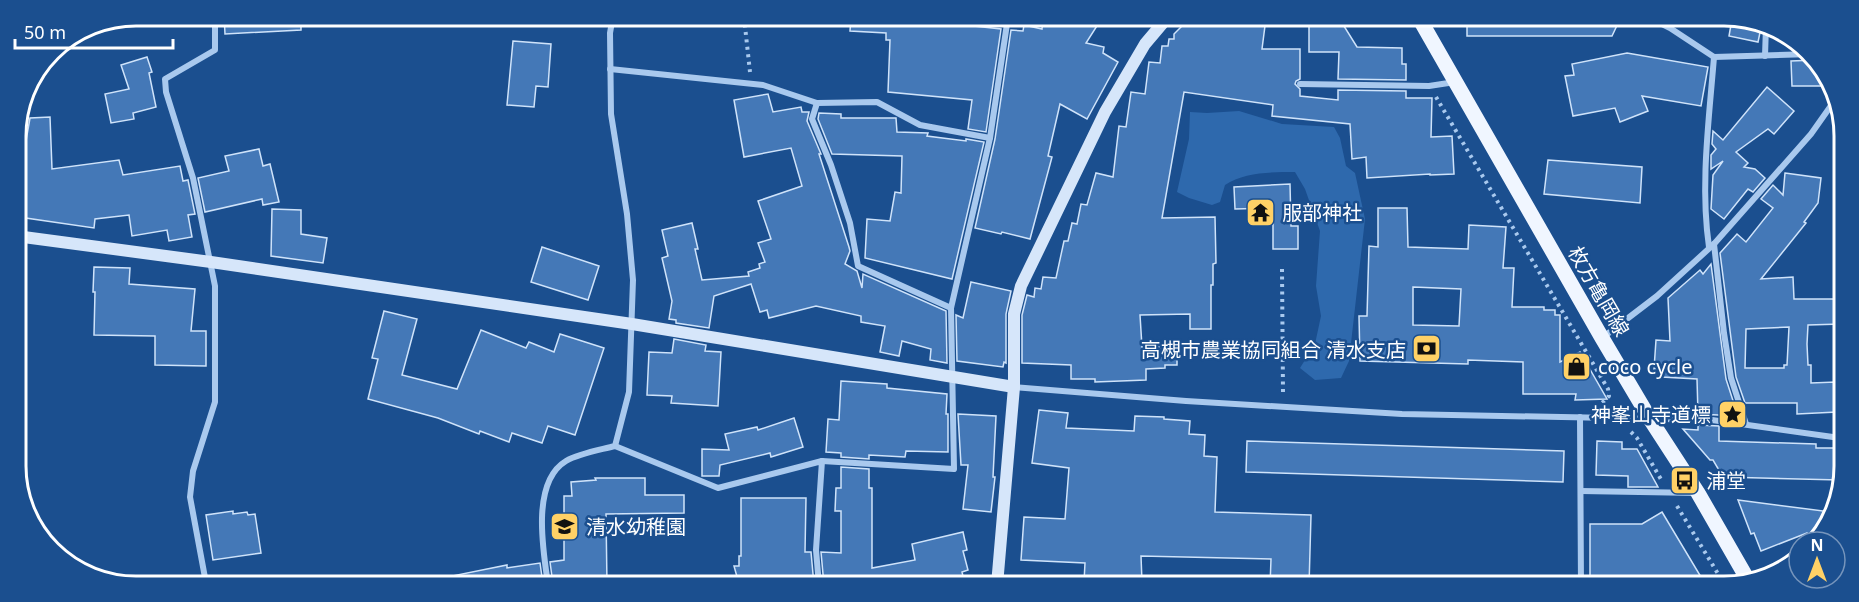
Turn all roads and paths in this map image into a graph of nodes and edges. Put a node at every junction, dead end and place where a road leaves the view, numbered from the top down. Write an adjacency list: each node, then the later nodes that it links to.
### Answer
1 (214, 26): 22 (street)
2 (611, 26): 12 (street)
3 (745, 26): 14 (path)
4 (1007, 26): 19 (street)
5 (1160, 26): 28 (street)
6 (1424, 26): 13 (main road, 枚方亀岡線)
7 (1666, 26): 11 (street)
8 (1766, 34): 10 (street)
9 (1798, 55): 10 (street)
10 (1765, 56): 11 (street)
11 (1714, 57): 21 (street)
12 (610, 69): 14 (street); 25 (street)
13 (1455, 82): 16 (street); 26 (main road, 枚方亀岡線)
14 (751, 84): 17 (street)
15 (1300, 84): 16 (street)
16 (1429, 86): 30 (path)
17 (817, 103): 19 (street); 24 (street)
18 (1830, 108): 21 (street)
19 (990, 138): 24 (street)
20 (26, 237): 22 (street)
21 (1711, 245): 26 (street); 33 (street)
22 (211, 262): 25 (street); 42 (street)
23 (1282, 269): 29 (path)
24 (951, 308): 27 (street)
25 (632, 324): 27 (street); 36 (street)
26 (1602, 338): 32 (main road, 枚方亀岡線)
27 (953, 378): 28 (street); 37 (street)
28 (1014, 387): 31 (street); 45 (street)
29 (1294, 394)
30 (1591, 404)
31 (1580, 417): 32 (street); 38 (street)
32 (1650, 419): 33 (street); 40 (main road, 枚方亀岡線)
33 (1746, 424): 35 (street)
34 (1629, 430): 39 (path)
35 (1834, 437)
36 (615, 446): 37 (street); 43 (street)
37 (822, 461): 44 (street)
38 (1581, 491): 39 (street); 46 (street)
39 (1669, 493): 40 (street); 47 (path)
40 (1698, 493): 41 (main road, 枚方亀岡線)
41 (1745, 574)
42 (205, 576)
43 (547, 576)
44 (818, 576)
45 (997, 576)
46 (1581, 576)
47 (1719, 576)

